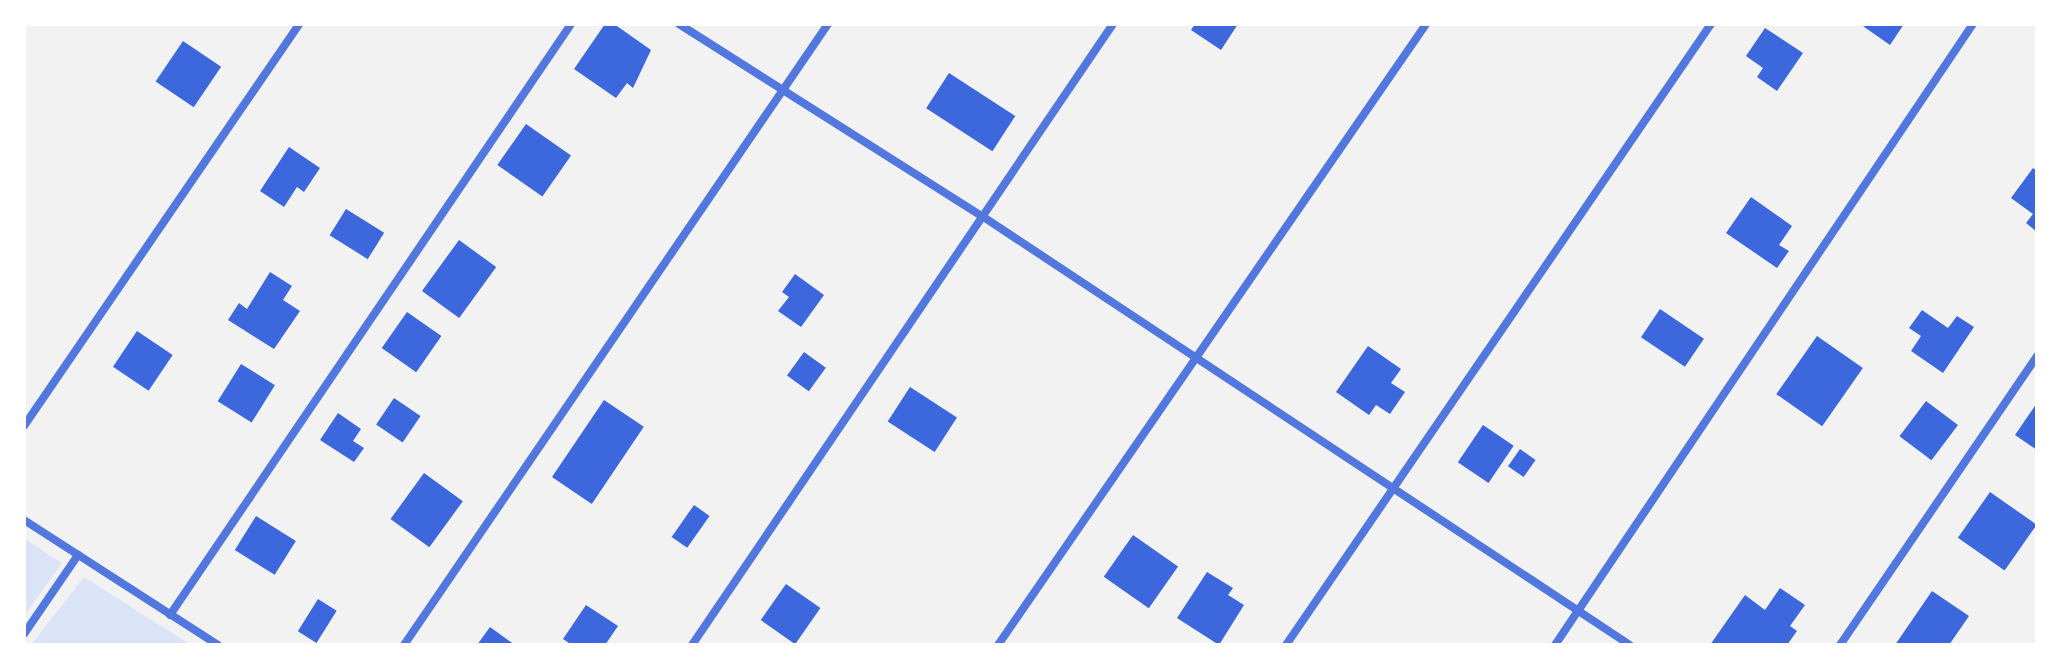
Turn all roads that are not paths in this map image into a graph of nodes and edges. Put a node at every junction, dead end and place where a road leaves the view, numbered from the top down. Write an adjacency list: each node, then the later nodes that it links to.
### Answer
1 (299, 24): 13 (street)
2 (571, 24): 18 (street)
3 (679, 24): 9 (street)
4 (828, 24): 9 (street)
5 (1113, 24): 10 (street)
6 (1426, 24): 12 (street)
7 (1711, 24): 14 (street)
8 (1973, 24): 17 (street)
9 (783, 90): 10 (street); 21 (street)
10 (982, 216): 12 (street); 22 (street)
11 (2037, 356): 27 (street)
12 (1197, 360): 14 (street); 23 (street)
13 (24, 426)
14 (1393, 491): 17 (street); 24 (street)
15 (24, 520): 16 (street)
16 (78, 555): 18 (street); 19 (street)
17 (1579, 610): 25 (street); 26 (street)
18 (170, 615): 20 (street)
19 (24, 634)
20 (218, 645)
21 (404, 645)
22 (692, 645)
23 (998, 645)
24 (1286, 645)
25 (1555, 645)
26 (1630, 645)
27 (1840, 645)

